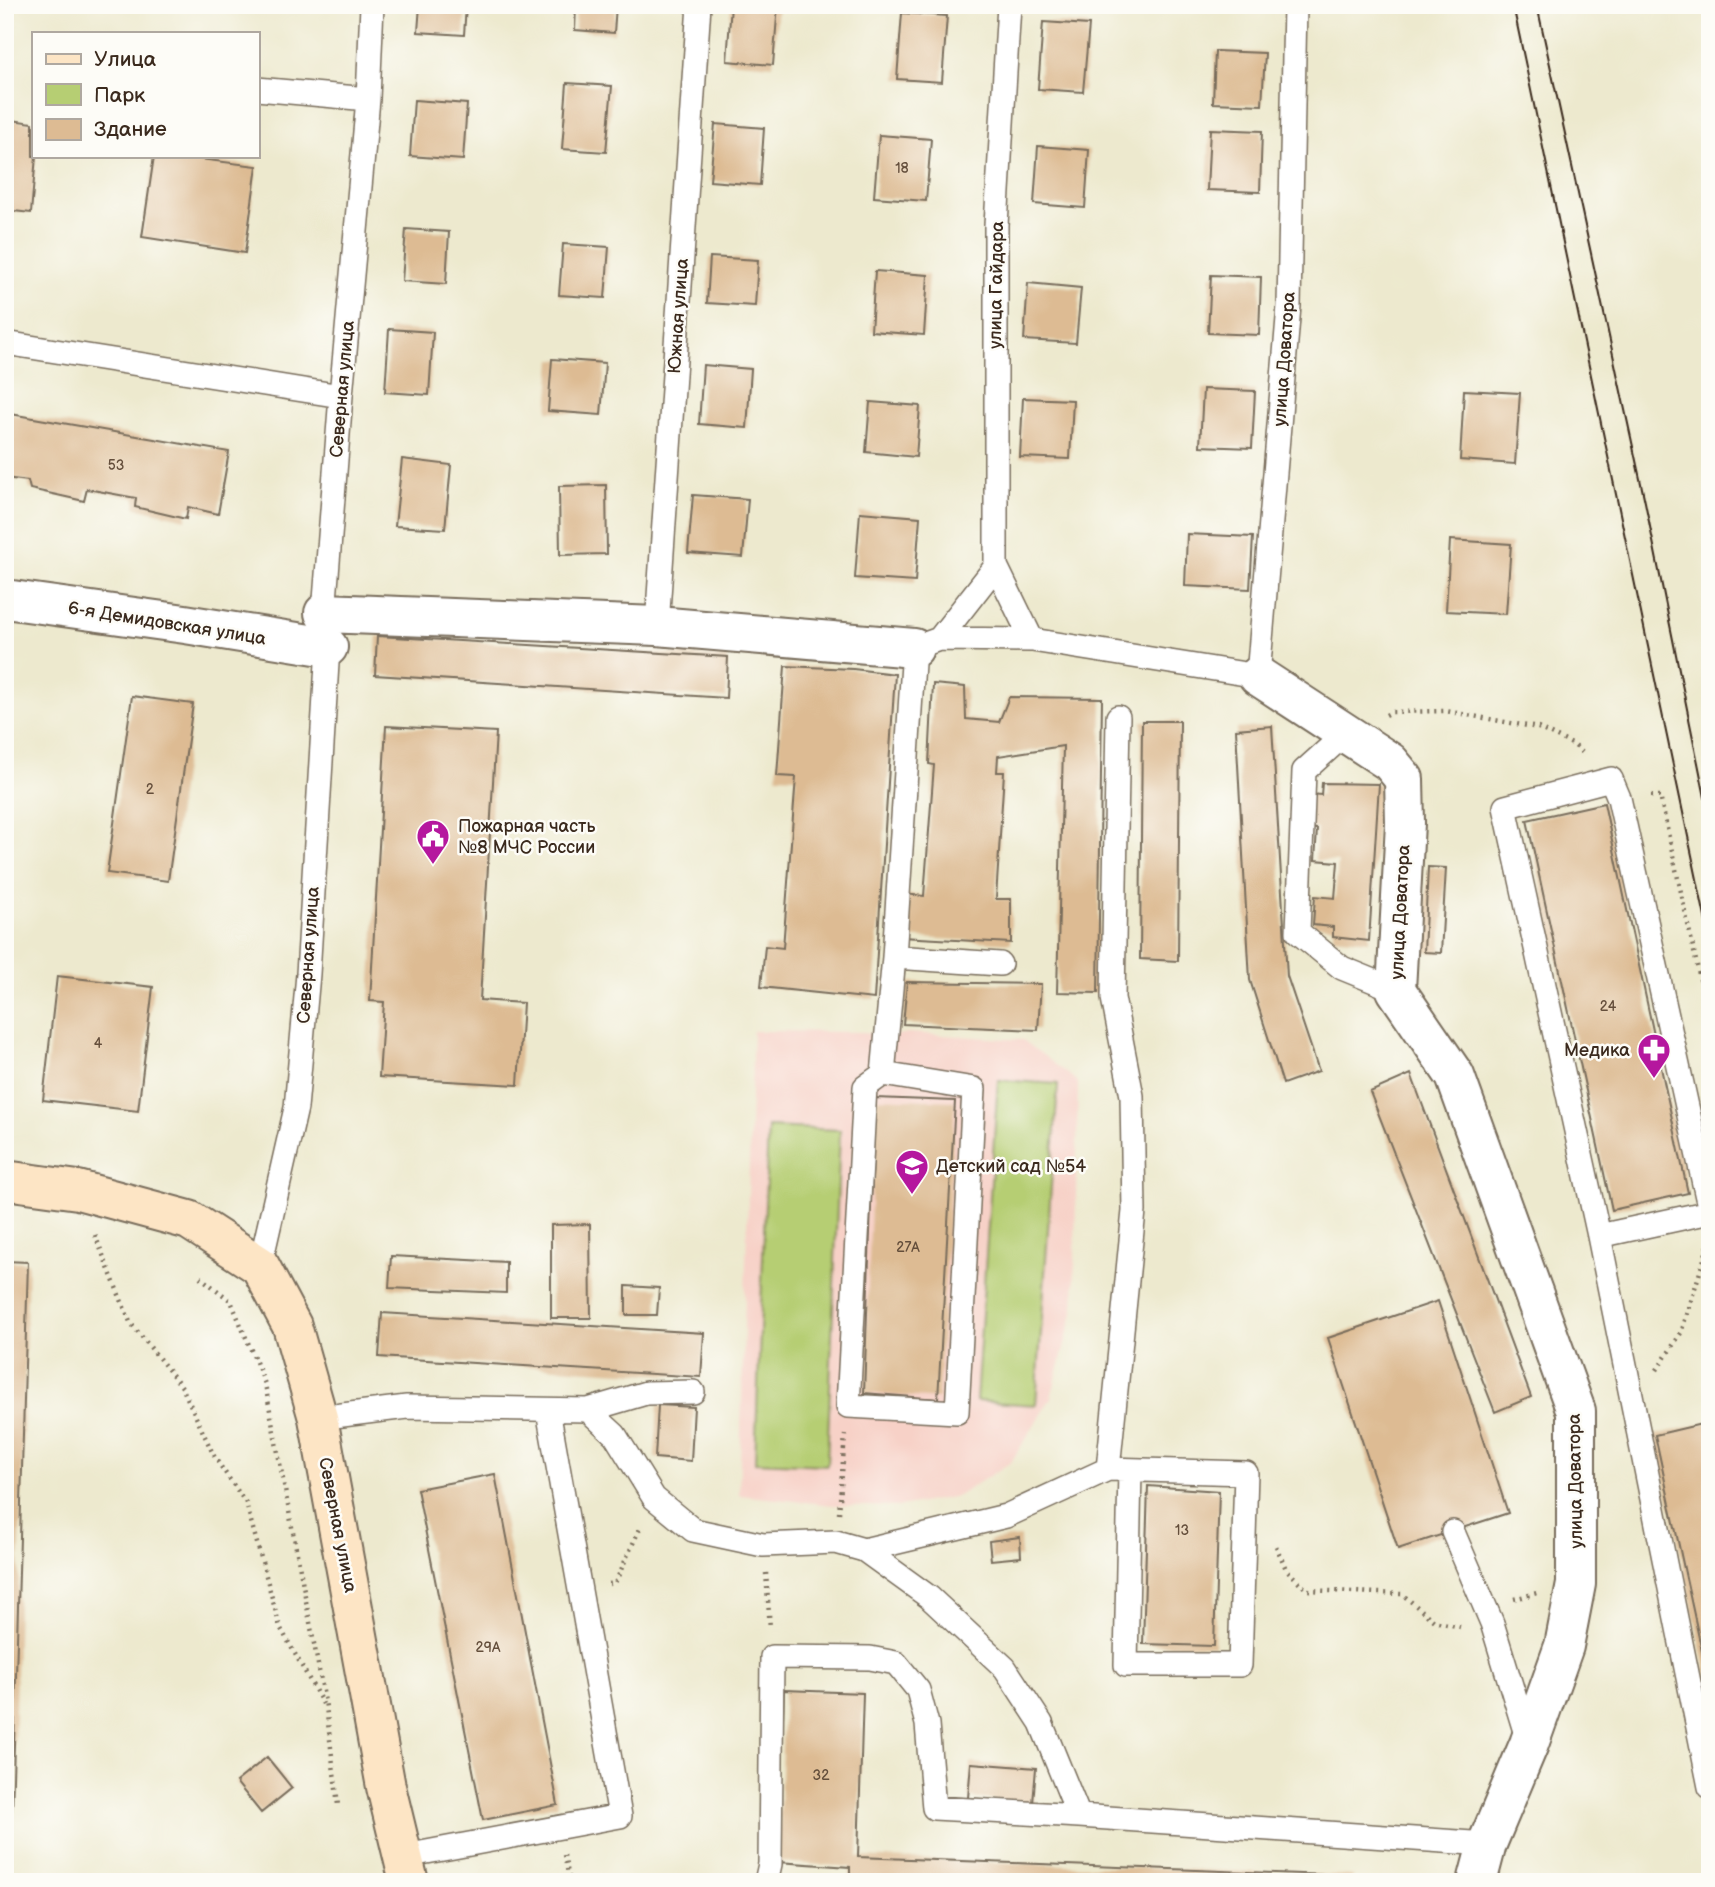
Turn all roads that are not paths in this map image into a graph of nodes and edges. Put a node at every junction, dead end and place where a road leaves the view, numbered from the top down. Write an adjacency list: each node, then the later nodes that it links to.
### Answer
1 (372, 5): 6 (lane, Северная улица)
2 (699, 5): 11 (lane, Южная улица)
3 (1009, 5): 9 (lane, улица Гайдара)
4 (1294, 5): 15 (lane, улица Доватора)
5 (259, 89): 6 (lane)
6 (368, 99): 8 (lane, Северная улица)
7 (5, 343): 8 (lane)
8 (341, 396): 12 (lane, Северная улица)
9 (996, 566): 13 (lane); 14 (lane)
10 (5, 599): 12 (street, 6-я Демидовская улица)
11 (657, 626): 12 (street, 6-я Демидовская улица); 14 (street, 6-я Демидовская улица)
12 (326, 630): 25 (lane, Северная улица)
13 (1032, 640): 14 (lane); 15 (lane)
14 (926, 643): 18 (lane)
15 (1258, 676): 17 (street, улица Доватора)
16 (1118, 718): 30 (lane)
17 (1345, 734): 20 (street, улица Доватора); 20 (lane)
18 (894, 957): 19 (lane); 21 (lane)
19 (1000, 964)
20 (1396, 990): 33 (street, улица Доватора)
21 (883, 1074): 21 (lane)
22 (5, 1180): 25 (main road)
23 (1710, 1211): 24 (lane); 24 (lane)
24 (1598, 1236): 34 (lane)
25 (260, 1266): 29 (main road, Северная улица)
26 (693, 1392): 28 (lane)
27 (548, 1409): 28 (lane); 29 (lane); 37 (lane)
28 (588, 1410): 32 (lane)
29 (318, 1418): 37 (main road, Северная улица)
30 (1119, 1469): 30 (lane); 32 (lane)
31 (1453, 1532): 33 (lane)
32 (864, 1550): 35 (lane)
33 (1529, 1744): 36 (street, улица Доватора)
34 (1710, 1787)
35 (1079, 1816): 36 (lane); 38 (lane)
36 (1487, 1844): 39 (street, улица Доватора)
37 (407, 1869)
38 (766, 1882)
39 (1477, 1882)

